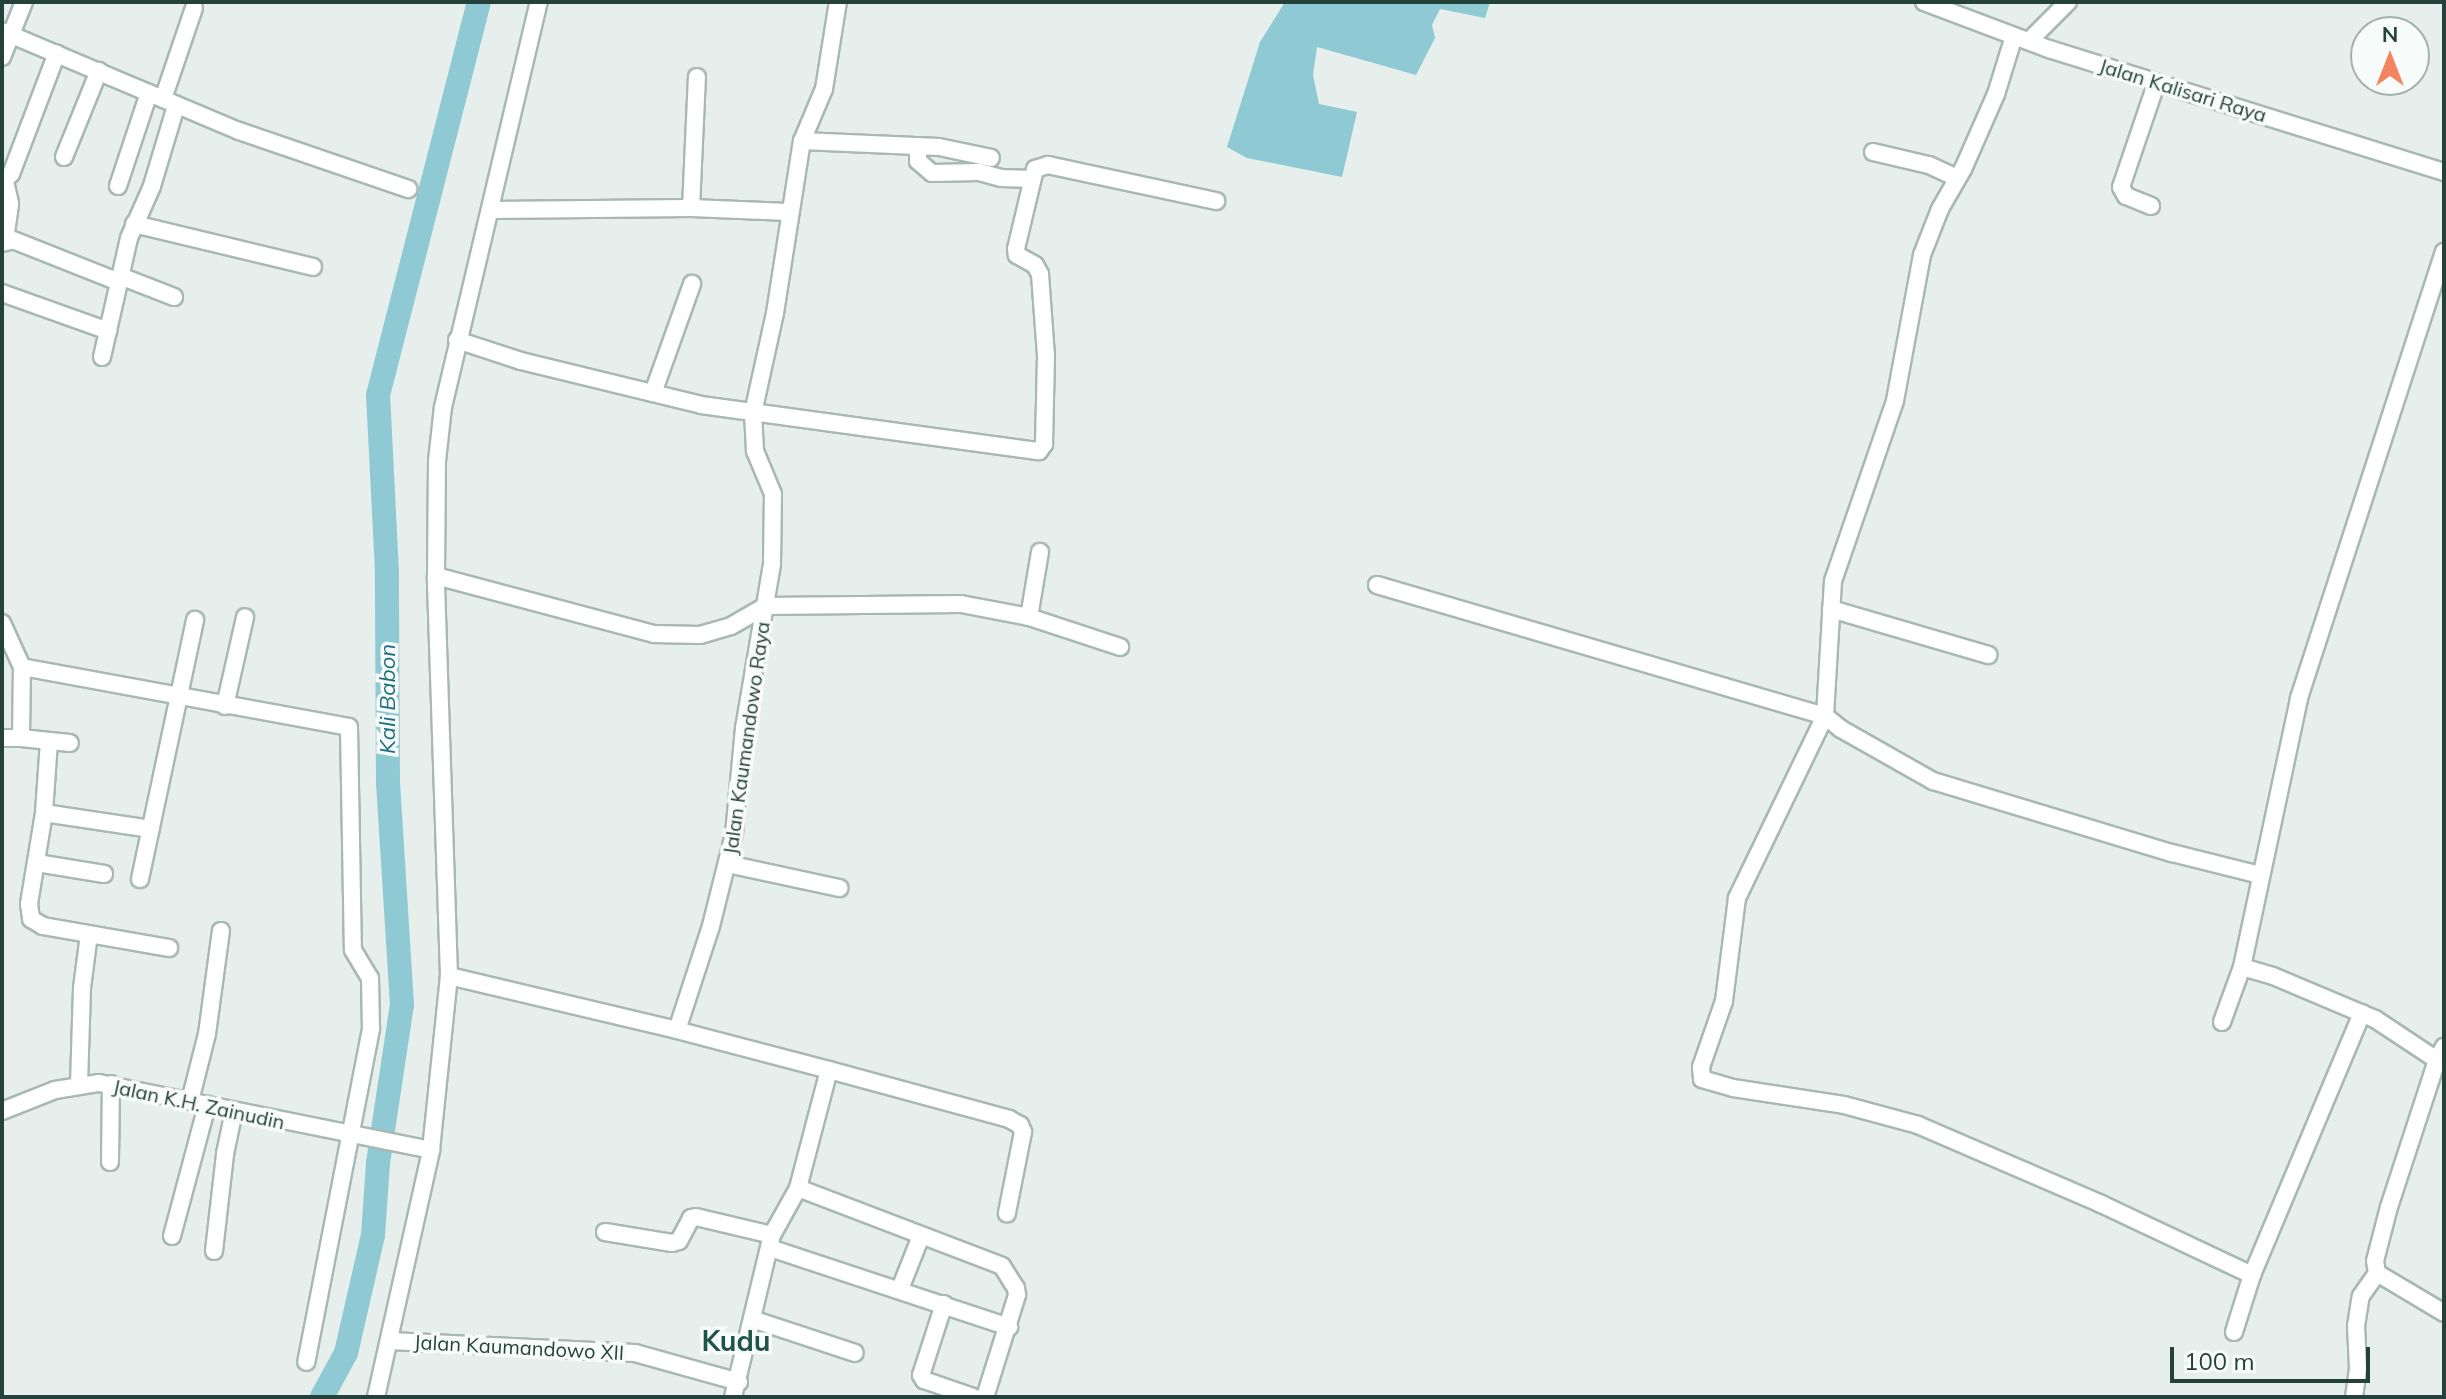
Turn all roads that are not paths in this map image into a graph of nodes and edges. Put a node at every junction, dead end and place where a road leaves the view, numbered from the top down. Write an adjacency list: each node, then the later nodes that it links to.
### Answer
1 (24, 2): 7 (street)
2 (539, 2): 29 (street)
3 (838, 2): 15 (street, Jalan Kaumandowo Raya)
4 (1924, 2): 8 (street, Jalan Kalisari Raya)
5 (2068, 2): 8 (street)
6 (194, 8): 14 (street)
7 (6, 33): 9 (street); 10 (street)
8 (2021, 38): 13 (street, Jalan Kalisari Raya); 21 (street)
9 (57, 53): 11 (street); 23 (street)
10 (2, 57)
11 (99, 71): 14 (street); 18 (street)
12 (697, 77): 28 (street)
13 (2156, 84): 20 (street, Jalan Kalisari Raya); 27 (street)
14 (163, 99): 24 (street); 25 (street); 31 (street)
15 (802, 141): 16 (street); 30 (street, Jalan Kaumandowo Raya)
16 (918, 146): 19 (street); 22 (street)
17 (1873, 152): 21 (street)
18 (64, 157)
19 (991, 158)
20 (2444, 172)
21 (1957, 178): 48 (street)
22 (1032, 179): 26 (street); 43 (street)
23 (4, 181): 32 (street)
24 (118, 186)
25 (408, 189)
26 (1216, 201)
27 (2151, 206)
28 (691, 208): 29 (street); 30 (street)
29 (491, 210): 40 (street)
30 (789, 212): 43 (street, Jalan Kaumandowo Raya)
31 (134, 224): 34 (street); 35 (street)
32 (3, 242): 35 (street)
33 (2444, 252): 68 (street)
34 (313, 267)
35 (120, 279): 38 (street); 39 (street)
36 (692, 284): 42 (street)
37 (2, 293): 39 (street)
38 (174, 297)
39 (108, 331): 41 (street)
40 (457, 340): 42 (street); 45 (street)
41 (102, 357)
42 (653, 393): 43 (street)
43 (753, 413): 47 (street, Jalan Kaumandowo Raya)
44 (1040, 552): 50 (street)
45 (436, 576): 47 (street); 75 (street)
46 (1377, 585): 58 (street)
47 (765, 606): 50 (street); 66 (street, Jalan Kaumandowo Raya)
48 (1831, 609): 54 (street); 58 (street)
49 (245, 617): 57 (street)
50 (1029, 617): 53 (street)
51 (195, 620): 56 (street)
52 (2, 623): 55 (street)
53 (1120, 647)
54 (1988, 655)
55 (22, 667): 56 (street); 60 (street)
56 (177, 697): 57 (street); 64 (street)
57 (225, 706): 86 (street)
58 (1825, 716): 68 (street); 97 (street)
59 (2, 738): 60 (street)
60 (21, 738): 61 (street)
61 (49, 741): 62 (street); 63 (street)
62 (70, 743)
63 (44, 813): 64 (street); 65 (street)
64 (151, 829): 69 (street)
65 (37, 863): 67 (street); 72 (street)
66 (728, 864): 70 (street); 78 (street, Jalan Kaumandowo Raya)
67 (104, 874)
68 (2260, 875): 74 (street)
69 (140, 879)
70 (839, 888)
71 (221, 931): 83 (street)
72 (89, 934): 73 (street); 81 (street)
73 (169, 948)
74 (2242, 967): 76 (street); 77 (street)
75 (449, 976): 78 (street); 87 (street)
76 (2362, 1013): 79 (street); 97 (street)
77 (2222, 1022)
78 (677, 1030): 80 (street)
79 (2441, 1054): 96 (street)
80 (829, 1070): 89 (street); 90 (street)
81 (79, 1084): 82 (street, Jalan K.H. Zainudin); 84 (street, Jalan K.H. Zainudin)
82 (111, 1084): 83 (street, Jalan K.H. Zainudin); 88 (street)
83 (199, 1103): 85 (street, Jalan K.H. Zainudin); 92 (street)
84 (2, 1111)
85 (234, 1111): 86 (street, Jalan K.H. Zainudin); 95 (street)
86 (351, 1135): 87 (street, Jalan K.H. Zainudin); 106 (street)
87 (430, 1149): 104 (street)
88 (110, 1162)
89 (798, 1188): 93 (street); 94 (street)
90 (1007, 1213)
91 (605, 1232): 94 (street)
92 (172, 1236)
93 (921, 1236): 98 (street); 102 (street)
94 (771, 1242): 98 (street); 101 (street)
95 (214, 1251)
96 (2377, 1273): 100 (street); 111 (street)
97 (2252, 1275): 103 (street)
98 (900, 1289): 99 (street)
99 (944, 1304): 102 (street); 109 (street)
100 (2444, 1313)
101 (755, 1320): 105 (street); 107 (street)
102 (1009, 1327): 110 (street)
103 (2234, 1332)
104 (390, 1341): 107 (street, Jalan Kaumandowo XII); 108 (street)
105 (855, 1353)
106 (306, 1362)
107 (736, 1390)
108 (376, 1397)
109 (973, 1397)
110 (985, 1397)
111 (2354, 1397)

